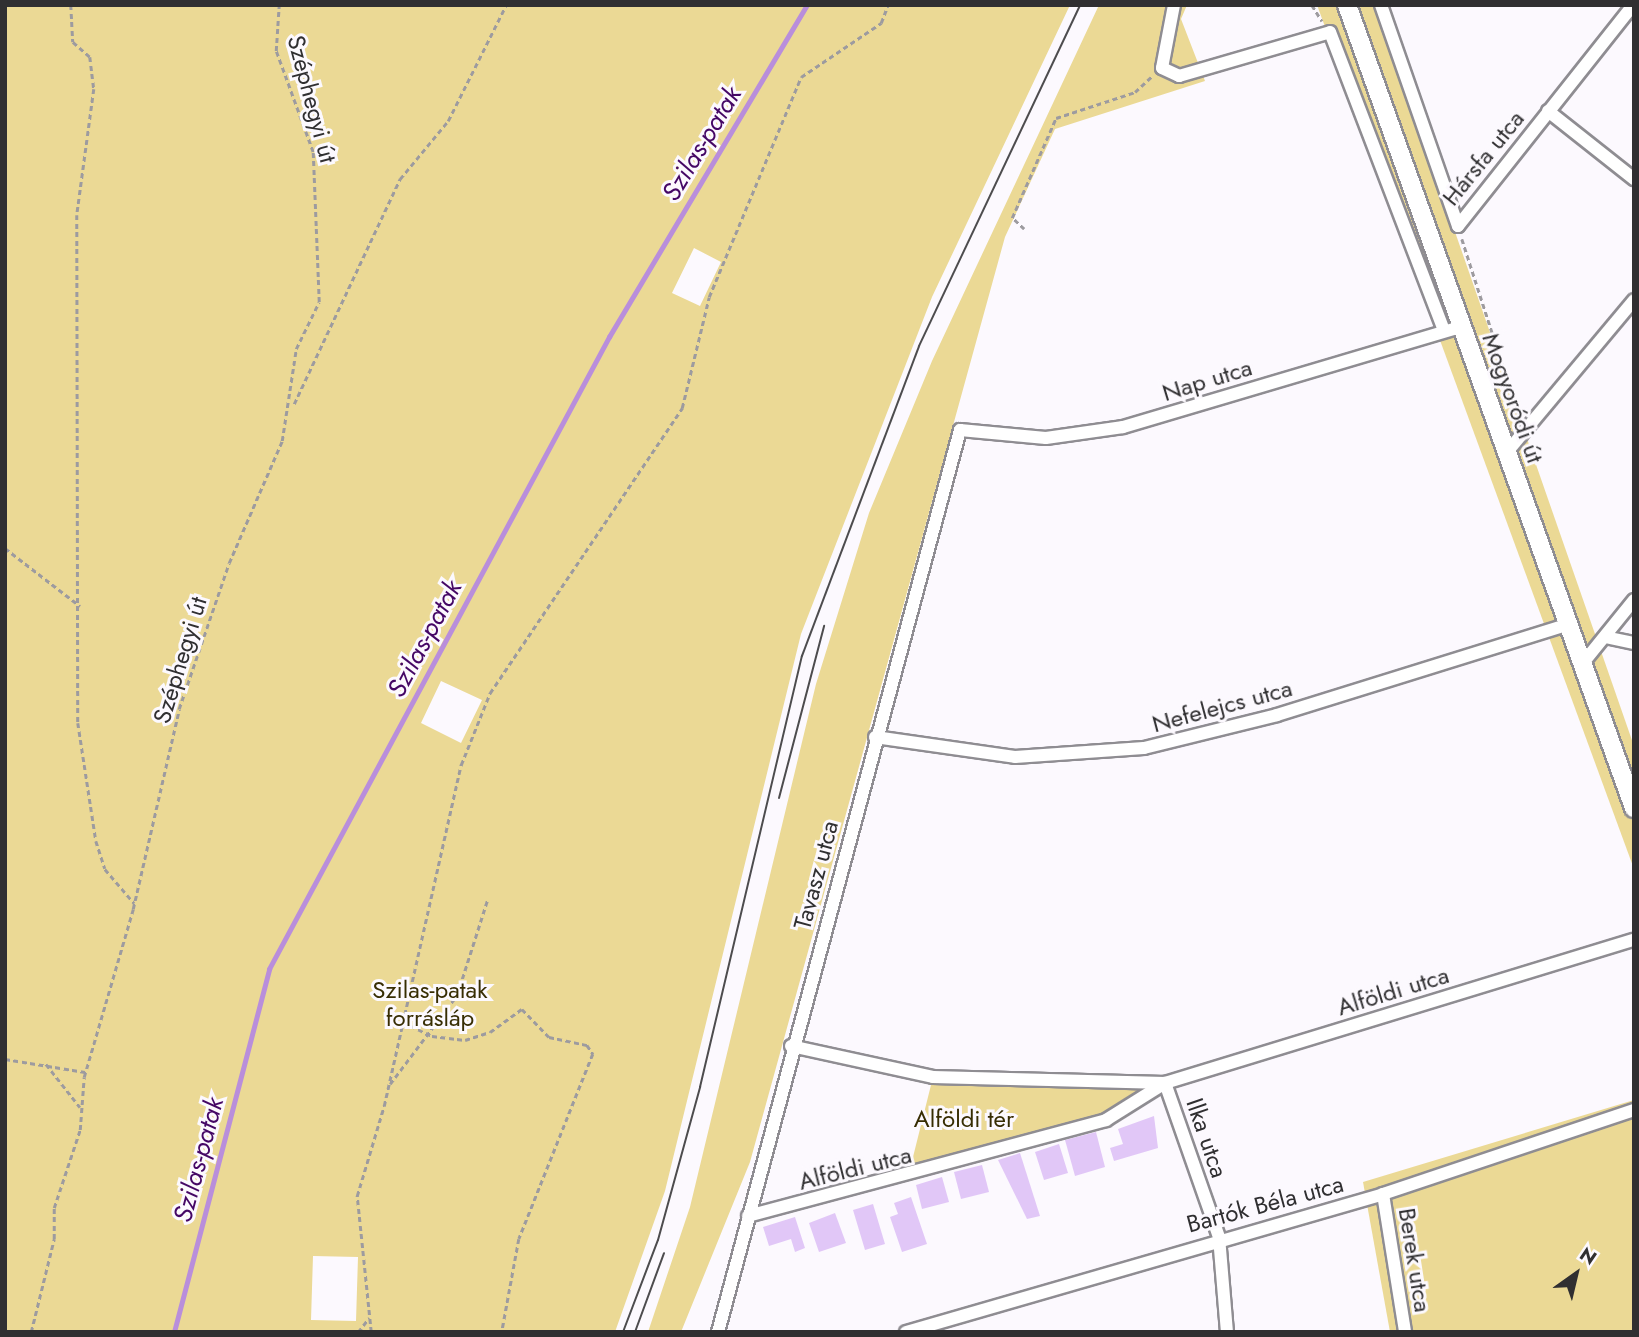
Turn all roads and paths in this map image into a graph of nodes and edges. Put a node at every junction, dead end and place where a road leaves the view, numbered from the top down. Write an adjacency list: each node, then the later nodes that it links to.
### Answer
1 (71, 5): 24 (path)
2 (279, 5): 18 (path, Széphegyi út)
3 (506, 5): 18 (path)
4 (888, 5): 34 (path)
5 (1174, 5): 11 (street)
6 (1311, 5): 10 (path)
7 (1347, 5): 17 (street, Mogyoródi út)
8 (1381, 5): 14 (street, Hársfa utca)
9 (1633, 5): 12 (street, Hársfa utca)
10 (1330, 33): 11 (street); 17 (street, Mogyoródi út)
11 (1162, 68): 15 (path)
12 (1548, 111): 13 (street); 14 (street, Hársfa utca)
13 (1634, 179)
14 (1458, 226): 20 (path)
15 (1024, 229)
16 (1634, 299): 20 (street)
17 (1453, 329): 19 (street, Nap utca); 21 (street, Mogyoródi út)
18 (291, 411): 32 (path, Széphegyi út)
19 (960, 430): 29 (street, Tavasz utca)
20 (1524, 431): 21 (street)
21 (1507, 452): 25 (street, Mogyoródi út)
22 (5, 548): 24 (path)
23 (1634, 600): 26 (street)
24 (80, 606): 32 (path)
25 (1570, 624): 28 (street, Mogyoródi út); 29 (street, Nefelejcs utca)
26 (1605, 637): 27 (street); 28 (street)
27 (1634, 643)
28 (1583, 663): 30 (street, Mogyoródi út)
29 (875, 737): 36 (street, Tavasz utca)
30 (1634, 808)
31 (487, 901): 35 (path)
32 (134, 903): 39 (path, Széphegyi út)
33 (1634, 940): 40 (street, Alföldi utca)
34 (403, 1021): 35 (path); 41 (path)
35 (432, 1036): 41 (path); 51 (path)
36 (791, 1046): 40 (street, Alföldi utca); 45 (street, Tavasz utca)
37 (5, 1059): 38 (path)
38 (46, 1063): 39 (path); 42 (path)
39 (85, 1072): 42 (path, Széphegyi út)
40 (1165, 1083): 45 (street, Alföldi utca); 46 (street, Ilka utca)
41 (389, 1086): 47 (path)
42 (81, 1108): 48 (path, Széphegyi út)
43 (1634, 1110): 44 (street, Bartók Béla utca)
44 (1383, 1194): 46 (street, Bartók Béla utca); 55 (street, Berek utca)
45 (748, 1216): 52 (street, Tavasz utca)
46 (1219, 1237): 53 (street, Bartók Béla utca); 54 (street, Ilka utca)
47 (369, 1318): 49 (path); 50 (path)
48 (31, 1332)
49 (358, 1332)
50 (371, 1332)
51 (502, 1332)
52 (718, 1332)
53 (906, 1332)
54 (1227, 1332)
55 (1405, 1332)

